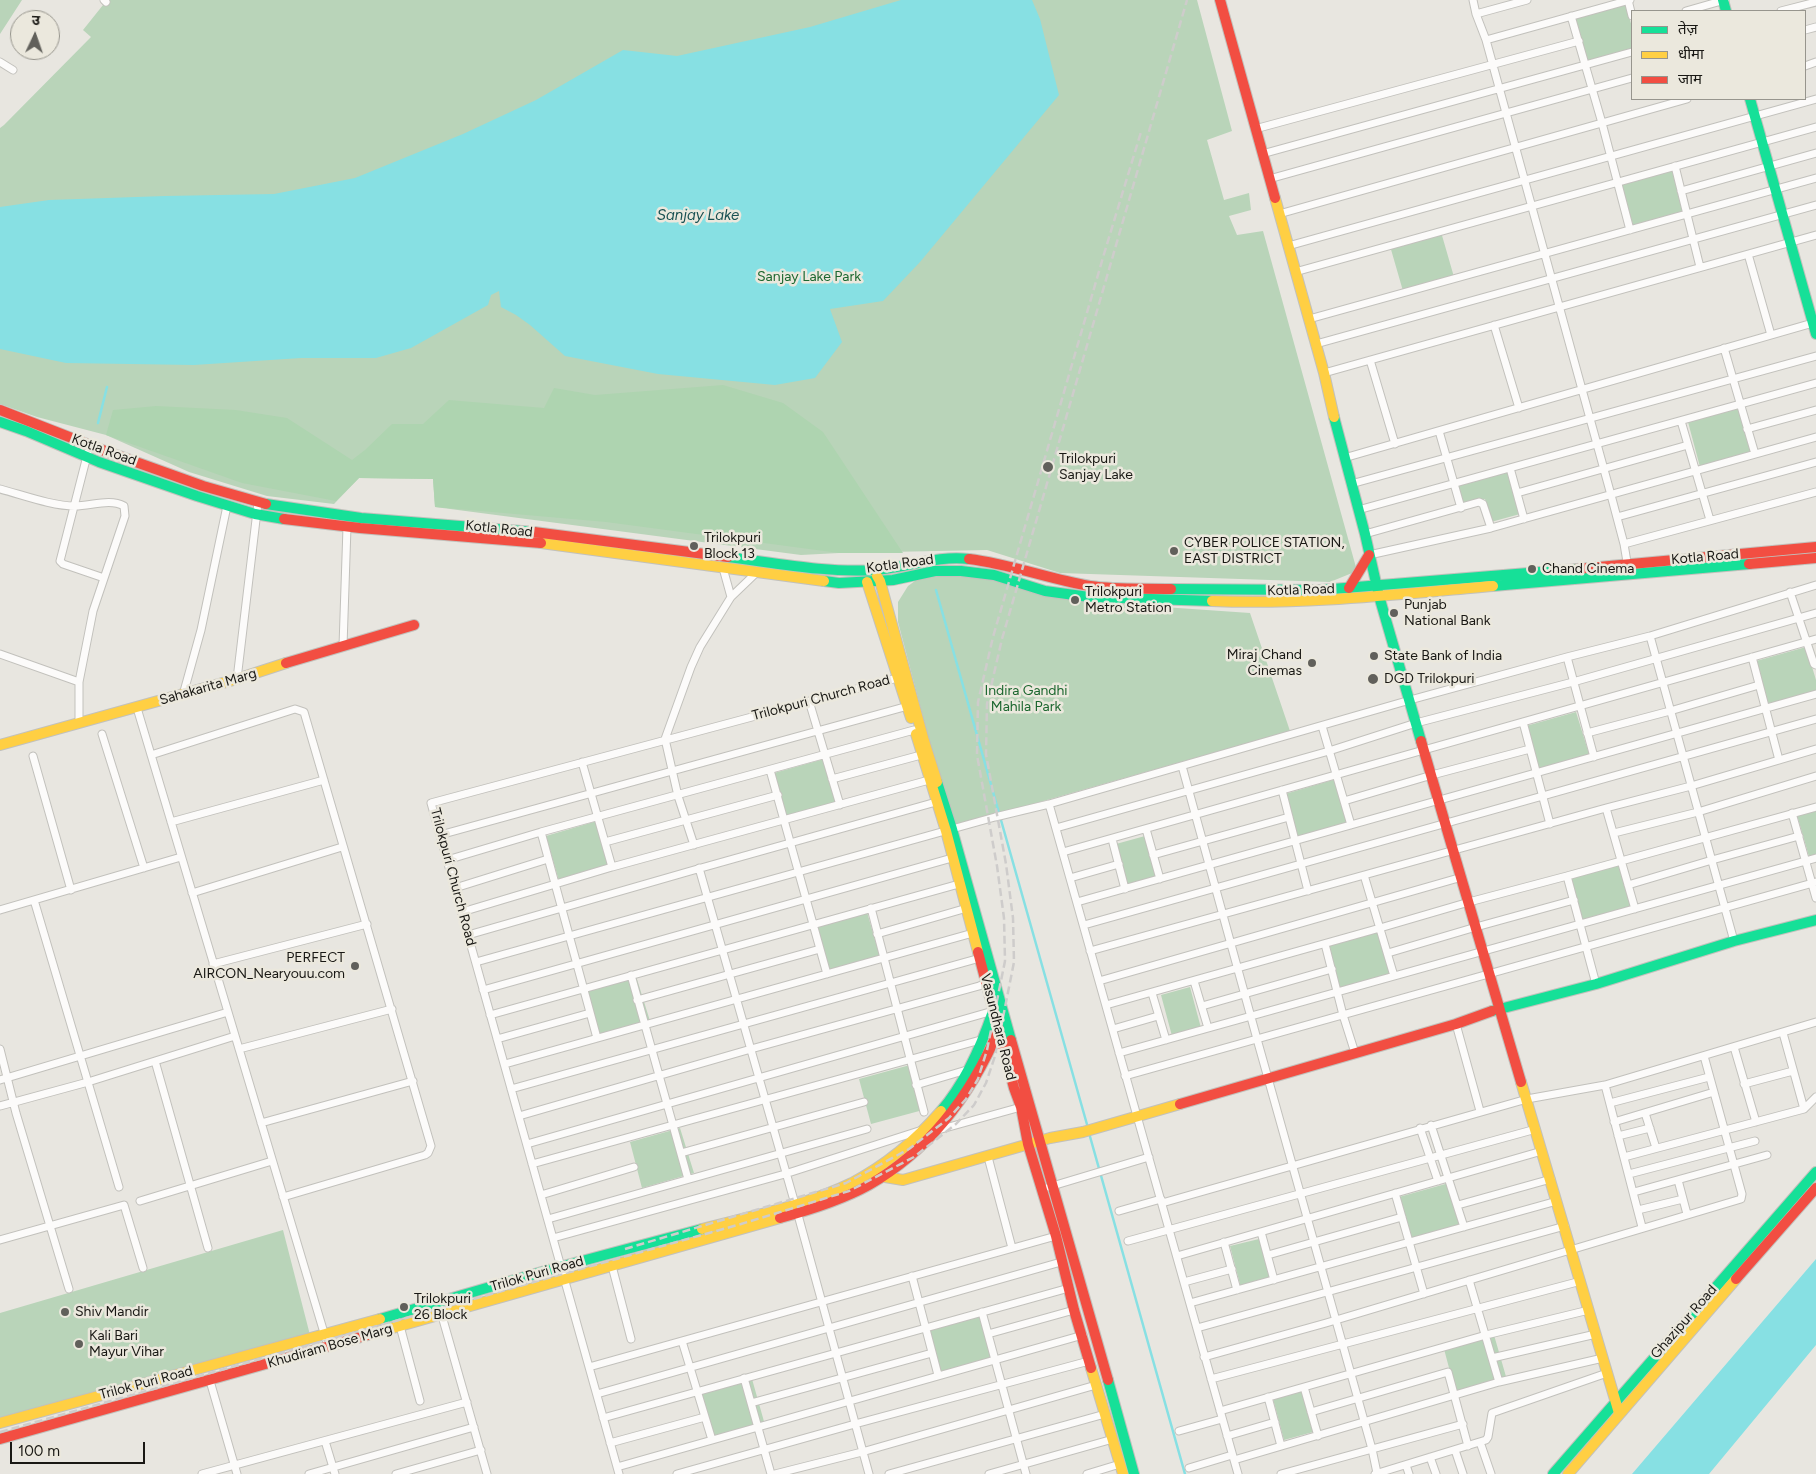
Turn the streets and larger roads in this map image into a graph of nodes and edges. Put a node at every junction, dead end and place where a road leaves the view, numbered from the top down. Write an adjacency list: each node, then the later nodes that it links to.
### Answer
1 (1220, 0): 28 (street)
2 (1472, 0): 9 (street)
3 (1527, 0): 9 (street)
4 (1628, 0): 10 (street)
5 (1724, 0): 7 (street)
6 (1816, 2): 8 (street)
7 (1689, 10)
8 (1785, 10)
9 (1476, 14): 11 (street)
10 (1571, 16): 11 (street); 12 (street)
11 (1486, 40): 15 (street)
12 (1578, 41): 15 (street); 16 (street)
13 (1631, 52): 16 (street)
14 (0, 62): 17 (street)
15 (1493, 65): 19 (street); 28 (street)
16 (1585, 65): 19 (street); 20 (street)
17 (13, 70)
18 (1631, 78): 20 (street)
19 (1500, 89): 24 (street); 31 (street)
20 (1592, 89): 24 (street); 26 (street)
21 (1816, 99): 25 (street)
22 (1683, 100): 26 (street)
23 (1750, 100): 25 (street)
24 (1506, 113): 30 (street); 36 (street)
25 (1755, 116): 29 (street); 33 (street)
26 (1602, 123): 30 (street); 33 (street)
27 (1816, 126): 29 (street)
28 (1255, 129): 31 (street)
29 (1762, 142): 34 (street); 35 (street)
30 (1516, 147): 38 (street); 44 (street)
31 (1262, 154): 36 (street)
32 (1816, 154): 35 (street)
33 (1611, 156): 38 (street); 39 (street)
34 (1675, 166): 39 (street); 40 (street)
35 (1769, 166): 40 (street); 41 (street)
36 (1269, 178): 44 (street)
37 (1816, 178): 41 (street)
38 (1525, 180): 43 (street); 51 (street)
39 (1618, 182): 43 (street); 47 (street)
40 (1681, 190): 45 (street)
41 (1776, 190): 45 (street); 46 (street)
42 (1816, 204): 46 (street)
43 (1532, 206): 52 (street); 55 (street)
44 (1279, 214): 51 (street)
45 (1687, 214): 47 (street); 49 (street)
46 (1782, 214): 49 (street); 50 (street)
47 (1630, 230): 52 (street)
48 (1816, 235): 50 (street)
49 (1693, 239): 54 (street); 56 (street)
50 (1790, 242): 53 (street); 59 (street)
51 (1288, 246): 55 (street)
52 (1545, 253): 56 (street); 58 (street)
53 (1748, 254): 54 (street); 62 (street)
54 (1700, 267): 57 (street)
55 (1296, 272): 58 (street)
56 (1552, 278): 57 (street); 63 (street)
57 (1560, 307): 60 (street); 70 (street)
58 (1309, 319): 63 (street)
59 (1814, 322): 61 (street); 62 (street)
60 (1494, 325): 66 (street); 72 (street)
61 (1816, 334)
62 (1771, 335): 64 (street)
63 (1316, 344): 67 (street)
64 (1724, 348): 68 (street); 70 (street)
65 (1816, 356): 68 (street)
66 (1370, 360): 67 (street); 81 (street)
67 (1324, 373): 87 (street)
68 (1733, 379): 71 (street); 75 (street)
69 (1816, 383): 71 (street)
70 (1582, 390): 72 (street); 75 (street)
71 (1740, 404): 76 (street); 78 (street)
72 (1519, 408): 79 (street)
73 (0, 410): 83 (street, Kotla Road)
74 (1816, 410): 78 (street)
75 (1590, 418): 82 (street); 88 (street)
76 (1681, 420): 82 (street); 84 (street)
77 (0, 422): 86 (street, Kotla Road)
78 (1747, 429): 85 (street)
79 (1439, 431): 81 (street); 88 (street)
80 (1816, 437): 85 (street)
81 (1395, 444): 87 (street)
82 (1597, 444): 90 (street); 91 (street)
83 (90, 445): 86 (street); 100 (street, Kotla Road)
84 (1688, 445): 91 (street); 92 (street)
85 (1755, 454): 92 (street)
86 (86, 457): 101 (street); 102 (street, Kotla Road)
87 (1344, 458): 93 (street)
88 (1446, 458): 93 (street); 94 (street)
89 (1816, 462): 98 (street)
90 (1510, 468): 94 (street); 96 (street)
91 (1604, 469): 96 (street); 99 (street)
92 (1696, 471): 98 (street); 99 (street)
93 (1351, 484): 104 (street)
94 (1454, 484): 103 (street); 104 (street)
95 (0, 489): 101 (street)
96 (1517, 492): 107 (street)
97 (1816, 492): 108 (street)
98 (1702, 494): 106 (street); 108 (street)
99 (1611, 495): 106 (street); 107 (street)
100 (258, 503): 105 (street); 117 (street, Kotla Road)
101 (74, 506): 120 (street); 120 (street)
102 (227, 506): 105 (street, Kotla Road); 147 (street)
103 (1461, 508): 110 (street); 111 (street)
104 (1358, 510): 111 (street)
105 (256, 514): 109 (street, Kotla Road); 141 (street)
106 (1617, 517): 112 (street)
107 (1524, 519): 110 (street)
108 (1710, 520): 112 (street)
109 (347, 526): 116 (street, Kotla Road); 134 (street)
110 (1491, 528): 114 (street)
111 (1365, 534): 114 (street)
112 (1624, 544): 118 (street)
113 (1816, 547): 118 (street, Kotla Road)
114 (1369, 555): 124 (street); 125 (street)
115 (1816, 558): 118 (street, Kotla Road)
116 (724, 568): 119 (street, Kotla Road); 127 (street)
117 (872, 570): 121 (street); 122 (street); 124 (street, Kotla Road)
118 (1629, 570): 125 (street, Kotla Road)
119 (756, 573): 122 (street, Kotla Road); 127 (street)
120 (104, 578): 142 (street)
121 (880, 581): 122 (street, Kotla Road); 125 (street, Kotla Road); 140 (street, Vasundhara Road)
122 (867, 582): 140 (street, Vasundhara Road)
123 (1816, 585): 126 (street)
124 (1349, 588): 125 (street, Kotla Road)
125 (1378, 591): 148 (street)
126 (1790, 592): 129 (street); 131 (street)
127 (731, 598): 166 (street)
128 (1816, 613): 129 (street)
129 (1798, 618): 133 (street); 137 (street)
130 (414, 625): 134 (street, Sahakarita Marg)
131 (1650, 636): 136 (street); 137 (street)
132 (1816, 639): 133 (street)
133 (1807, 641): 138 (street); 139 (street)
134 (343, 646): 141 (street, Sahakarita Marg)
135 (0, 654): 142 (street)
136 (1567, 657): 143 (street); 148 (street)
137 (1655, 657): 143 (street); 144 (street)
138 (1752, 657): 144 (street); 145 (street)
139 (1816, 665)
140 (902, 676): 149 (street, Trilokpuri Church Road); 150 (street, Vasundhara Road); 217 (street, Vasundhara Road)
141 (237, 679): 147 (street, Sahakarita Marg)
142 (79, 682): 156 (street)
143 (1573, 682): 151 (street); 158 (street)
144 (1662, 682): 151 (street); 154 (street)
145 (1759, 685): 153 (street); 154 (street)
146 (1816, 694): 153 (street)
147 (183, 695): 152 (street, Sahakarita Marg)
148 (1410, 700): 158 (street); 159 (street)
149 (809, 701): 160 (street); 166 (street, Trilokpuri Church Road)
150 (908, 706): 160 (street); 161 (street, Vasundhara Road)
151 (1580, 706): 157 (street); 163 (street)
152 (137, 708): 156 (street, Sahakarita Marg); 172 (street)
153 (1765, 708): 162 (street); 164 (street)
154 (1670, 712): 163 (street); 164 (street)
155 (1816, 719): 162 (street)
156 (79, 722): 167 (street, Sahakarita Marg)
157 (1523, 722): 168 (street); 170 (street)
158 (1416, 723): 170 (street); 171 (street)
159 (1322, 726): 171 (street); 180 (street)
160 (818, 730): 173 (street); 182 (street)
161 (914, 730): 173 (street); 174 (street, Vasundhara Road)
162 (1772, 732): 177 (street); 178 (street)
163 (1587, 733): 176 (street)
164 (1676, 733): 176 (street); 177 (street)
165 (102, 734): 245 (street)
166 (665, 739): 179 (street, Trilokpuri Church Road); 182 (street)
167 (0, 745)
168 (1530, 749): 183 (street); 185 (street)
169 (1816, 749): 178 (street)
170 (1424, 750): 184 (street); 185 (street)
171 (1328, 751): 184 (street); 191 (street)
172 (151, 754): 188 (street); 211 (street)
173 (825, 754): 181 (street); 187 (street)
174 (921, 755): 187 (street); 189 (street, Vasundhara Road)
175 (33, 756): 261 (street)
176 (1594, 757): 183 (street)
177 (1683, 758): 190 (street); 196 (street)
178 (1779, 760): 190 (street)
179 (582, 762): 193 (street); 220 (street, Trilokpuri Church Road)
180 (1182, 766): 191 (street); 201 (street)
181 (770, 770): 194 (street); 195 (street)
182 (672, 771): 193 (street); 194 (street)
183 (1536, 773): 196 (street); 198 (street)
184 (1336, 775): 192 (street); 197 (street)
185 (1432, 775): 197 (street); 198 (street)
186 (1816, 776): 204 (street)
187 (832, 779): 200 (street)
188 (324, 780): 211 (street); 229 (street)
189 (929, 780): 199 (street, Vasundhara Road); 200 (street)
190 (1691, 786): 203 (street); 204 (street)
191 (1188, 790): 206 (street); 215 (street)
192 (1282, 790): 206 (street); 208 (street)
193 (591, 793): 207 (street); 220 (street)
194 (678, 796): 207 (street); 209 (street)
195 (778, 796): 209 (street); 210 (street)
196 (1543, 796): 212 (street); 213 (street)
197 (1344, 801): 214 (street)
198 (1439, 801): 212 (street); 214 (street)
199 (936, 802): 217 (street, Vasundhara Road); 227 (street)
200 (840, 804): 210 (street)
201 (1049, 804): 215 (street); 217 (street)
202 (1816, 806): 205 (street)
203 (1606, 808): 213 (street); 219 (street)
204 (1698, 812): 219 (street); 222 (street)
205 (1792, 813): 221 (street); 222 (street)
206 (1196, 815): 216 (street); 224 (street)
207 (598, 817): 218 (street); 226 (street)
208 (1289, 817): 224 (street); 225 (street)
209 (686, 819): 226 (street); 228 (street)
210 (784, 820): 227 (street); 228 (street)
211 (171, 822): 233 (street)
212 (1446, 823): 230 (street); 242 (street)
213 (1550, 824): 230 (street)
214 (1351, 825): 225 (street)
215 (1056, 828): 231 (street)
216 (1146, 829): 223 (street); 232 (street)
217 (949, 830): 234 (street, Vasundhara Road); 247 (street); 343 (street, Vasundhara Road)
218 (541, 832): 236 (street); 237 (street)
219 (1614, 833): 239 (street)
220 (440, 835): 237 (street, Trilokpuri Church Road)
221 (1799, 836): 238 (street); 240 (street)
222 (1705, 837): 238 (street); 239 (street)
223 (1112, 838): 231 (street); 241 (street)
224 (1203, 841): 232 (street); 243 (street)
225 (1296, 841): 242 (street); 243 (street)
226 (605, 842): 244 (street)
227 (791, 842): 246 (street); 247 (street)
228 (694, 845): 244 (street)
229 (342, 847): 263 (street); 281 (street)
230 (1453, 851): 248 (street); 250 (street)
231 (1063, 852): 251 (street)
232 (1153, 855): 252 (street)
233 (181, 857): 245 (street); 263 (street)
234 (952, 858): 255 (street, Vasundhara Road); 267 (street)
235 (1816, 858): 240 (street)
236 (548, 859): 254 (street); 258 (street)
237 (447, 860): 258 (street, Trilokpuri Church Road)
238 (1712, 860): 256 (street); 257 (street)
239 (1622, 861): 249 (street); 256 (street)
240 (1806, 861): 253 (street); 257 (street)
241 (1119, 864): 251 (street); 260 (street)
242 (1302, 864): 259 (street); 262 (street)
243 (1210, 865): 252 (street); 259 (street)
244 (612, 867): 254 (street)
245 (144, 868): 261 (street)
246 (699, 868): 264 (street); 272 (street)
247 (799, 872): 264 (street); 267 (street)
248 (1364, 875): 262 (street); 270 (street)
249 (1567, 876): 268 (street); 271 (street)
250 (1462, 877): 270 (street); 271 (street)
251 (1070, 878): 269 (street)
252 (1160, 879): 260 (street)
253 (1814, 883): 265 (street); 275 (street)
254 (555, 884): 272 (street); 278 (street)
255 (960, 884): 273 (street); 274 (street, Vasundhara Road)
256 (1628, 885): 276 (street)
257 (1719, 886): 275 (street); 276 (street)
258 (455, 888): 278 (street, Trilokpuri Church Road)
259 (1216, 888): 279 (street); 285 (street)
260 (1125, 889): 269 (street)
261 (71, 890): 266 (street)
262 (1308, 891): 279 (street)
263 (192, 893): 304 (street)
264 (708, 898): 284 (street); 291 (street)
265 (1816, 898)
266 (34, 900): 277 (street); 358 (street)
267 (806, 900): 282 (street); 284 (street)
268 (1574, 900): 283 (street); 286 (street)
269 (1077, 902): 285 (street)
270 (1373, 902): 287 (street); 293 (street)
271 (1469, 902): 286 (street); 287 (street)
272 (562, 908): 290 (street); 291 (street)
273 (870, 908): 282 (street); 289 (street)
274 (967, 908): 288 (street, Vasundhara Road); 289 (street)
275 (1724, 908): 292 (street); 295 (street)
276 (1635, 909): 283 (street)
277 (0, 910)
278 (462, 912): 290 (street, Trilokpuri Church Road)
279 (1222, 915): 293 (street); 298 (street)
280 (1816, 920): 292 (street)
281 (367, 924): 304 (street); 327 (street)
282 (813, 924): 296 (street); 297 (street)
283 (1580, 924): 295 (street); 299 (street)
284 (716, 925): 297 (street); 305 (street)
285 (1084, 925): 298 (street)
286 (1476, 926): 299 (street); 300 (street)
287 (1380, 928): 294 (street); 300 (street)
288 (973, 933): 301 (street); 302 (street, Vasundhara Road)
289 (877, 934): 301 (street)
290 (468, 935): 303 (street, Trilokpuri Church Road)
291 (570, 936): 303 (street); 305 (street)
292 (1734, 941): 317 (street)
293 (1231, 943): 306 (street); 313 (street)
294 (1325, 944): 306 (street); 307 (street)
295 (1586, 946): 310 (street); 317 (street)
296 (820, 949): 308 (street); 309 (street)
297 (723, 950): 308 (street); 311 (street)
298 (1090, 952): 313 (street)
299 (1484, 952): 310 (street); 312 (street)
300 (1388, 954): 312 (street)
301 (884, 958): 309 (street); 315 (street)
302 (980, 958): 315 (street); 316 (street, Vasundhara Road)
303 (476, 962): 319 (street, Trilokpuri Church Road)
304 (213, 964): 331 (street)
305 (576, 964): 318 (street); 319 (street)
306 (1238, 968): 314 (street); 322 (street)
307 (1332, 969): 320 (street); 322 (street)
308 (730, 974): 323 (street); 324 (street)
309 (826, 974): 323 (street)
310 (1489, 974): 328 (street); 334 (street)
311 (631, 975): 318 (street); 324 (street)
312 (1394, 976): 320 (street)
313 (1099, 981): 325 (street)
314 (1194, 981): 321 (street); 326 (street)
315 (890, 982): 329 (street); 338 (street)
316 (987, 983): 329 (street); 330 (street, Vasundhara Road)
317 (1596, 984): 328 (street)
318 (584, 989): 332 (street); 333 (street)
319 (483, 990): 333 (street, Trilokpuri Church Road)
320 (1338, 992): 334 (street); 336 (street)
321 (1152, 993): 325 (street); 335 (street)
322 (1246, 994): 326 (street); 336 (street)
323 (737, 999): 338 (street); 340 (street)
324 (638, 1000): 340 (street)
325 (1106, 1005): 342 (street)
326 (1202, 1006): 341 (street)
327 (392, 1008): 355 (street); 372 (street)
328 (1500, 1008): 339 (street); 380 (street)
329 (898, 1010): 346 (street); 354 (street)
330 (994, 1011): 343 (street, Vasundhara Road); 346 (street)
331 (228, 1012): 345 (street); 358 (street)
332 (590, 1013): 347 (street); 348 (street)
333 (490, 1015): 348 (street, Trilokpuri Church Road)
334 (1343, 1015): 349 (street); 357 (street)
335 (1158, 1016): 342 (street); 350 (street)
336 (1252, 1016): 341 (street); 349 (street)
337 (1816, 1022): 344 (street)
338 (744, 1024): 353 (street); 354 (street)
339 (1456, 1024): 357 (street); 389 (street)
340 (644, 1025): 347 (street); 353 (street)
341 (1208, 1028): 350 (street)
342 (1113, 1029): 356 (street)
343 (995, 1033): 360 (street); 363 (street, Trilok Puri Road); 387 (street, Vasundhara Road); 406 (street, Trilok Puri Road); 408 (street, Vasundhara Road)
344 (1783, 1033): 351 (street); 364 (street)
345 (235, 1036): 355 (street); 361 (street)
346 (904, 1036): 360 (street); 369 (street)
347 (597, 1038): 362 (street)
348 (497, 1039): 362 (street, Trilokpuri Church Road)
349 (1257, 1039): 366 (street); 370 (street)
350 (1166, 1040): 356 (street)
351 (1734, 1047): 359 (street); 374 (street)
352 (0, 1049): 367 (street)
353 (651, 1049): 365 (street); 377 (street)
354 (751, 1049): 365 (street); 369 (street)
355 (239, 1050): 396 (street)
356 (1120, 1053): 366 (street)
357 (1354, 1053): 370 (street)
358 (81, 1054): 367 (street); 373 (street)
359 (1704, 1056): 368 (street); 376 (street)
360 (910, 1060): 375 (street); 381 (street)
361 (156, 1061): 373 (street); 439 (street)
362 (505, 1064): 377 (street, Trilokpuri Church Road)
363 (970, 1069): 375 (street); 403 (street, Trilok Puri Road)
364 (1793, 1071): 374 (street); 388 (street)
365 (659, 1076): 384 (street); 392 (street)
366 (1125, 1076): 393 (street)
367 (8, 1077): 371 (street); 382 (street)
368 (1710, 1077): 378 (street); 385 (street)
369 (759, 1078): 381 (street); 384 (street)
370 (1269, 1078): 393 (street); 426 (street)
371 (0, 1080)
372 (413, 1081): 396 (street); 446 (street)
373 (88, 1082): 382 (street); 438 (street)
374 (1744, 1084): 395 (street)
375 (916, 1085): 390 (street)
376 (1604, 1085): 380 (street); 385 (street)
377 (511, 1089): 392 (street, Trilokpuri Church Road)
378 (1714, 1092): 391 (street); 405 (street)
379 (1816, 1097): 388 (street)
380 (1527, 1099): 389 (street); 404 (street)
381 (765, 1100): 397 (street); 399 (street)
382 (14, 1102): 386 (street); 459 (street)
383 (864, 1102): 399 (street)
384 (666, 1103): 397 (street); 410 (street)
385 (1610, 1103): 394 (street)
386 (0, 1106)
387 (1021, 1107): 406 (street, Trilok Puri Road); 411 (street, Vasundhara Road)
388 (1804, 1109): 395 (street)
389 (1480, 1111): 398 (street)
390 (924, 1112)
391 (1645, 1112): 394 (street); 401 (street)
392 (519, 1116): 410 (street, Trilokpuri Church Road)
393 (1138, 1116): 408 (street); 419 (street)
394 (1614, 1122): 407 (street)
395 (1756, 1122): 405 (street)
396 (261, 1123): 423 (street)
397 (673, 1125): 415 (street); 424 (street)
398 (1432, 1125): 400 (street); 417 (street)
399 (773, 1127): 415 (street); 416 (street)
400 (1420, 1128): 422 (street); 426 (street)
401 (1650, 1128): 407 (street); 412 (street)
402 (867, 1129): 416 (street)
403 (925, 1129): 406 (street); 428 (street, Trilok Puri Road); 430 (street)
404 (1536, 1129): 414 (street); 417 (street)
405 (1724, 1130): 412 (street); 413 (street)
406 (936, 1131): 432 (street, Trilok Puri Road)
407 (1618, 1136): 421 (street)
408 (1040, 1141): 411 (street); 440 (street, Vasundhara Road)
409 (1756, 1141): 413 (street)
410 (526, 1144): 424 (street, Trilokpuri Church Road)
411 (1028, 1144): 420 (street); 440 (street, Vasundhara Road)
412 (1656, 1148): 421 (street)
413 (1729, 1148): 425 (street); 431 (street)
414 (1542, 1151): 433 (street); 435 (street)
415 (680, 1153): 434 (street)
416 (780, 1154): 430 (street); 434 (street)
417 (1441, 1155): 422 (street); 433 (street)
418 (1767, 1155): 425 (street)
419 (1149, 1156): 440 (street); 449 (street)
420 (988, 1157): 432 (street); 473 (street)
421 (1624, 1157): 431 (street)
422 (1430, 1158): 437 (street); 443 (street)
423 (272, 1161): 439 (street); 446 (street)
424 (532, 1164): 445 (street, Trilokpuri Church Road)
425 (1734, 1164): 436 (street); 455 (street)
426 (1293, 1165): 443 (street); 449 (street)
427 (634, 1167): 445 (street)
428 (872, 1171): 432 (street); 452 (street, Trilok Puri Road)
429 (1816, 1172): 544 (street, Ghazipur Road)
430 (785, 1174): 452 (street); 466 (street)
431 (1629, 1174): 442 (street)
432 (881, 1177): 452 (street, Trilok Puri Road)
433 (1449, 1178): 437 (street); 451 (street)
434 (688, 1179): 458 (street)
435 (1551, 1180): 450 (street); 451 (street)
436 (1678, 1180): 442 (street); 447 (street)
437 (1438, 1181): 444 (street)
438 (119, 1187)
439 (190, 1187): 448 (street); 472 (street)
440 (1047, 1188): 465 (street, Vasundhara Road); 603 (street, Vasundhara Road)
441 (1816, 1188): 552 (street, Ghazipur Road)
442 (1634, 1192): 453 (street)
443 (1301, 1193): 456 (street); 463 (street)
444 (1395, 1193): 456 (street); 457 (street)
445 (541, 1195): 458 (street, Trilokpuri Church Road)
446 (283, 1197): 510 (street)
447 (1683, 1199): 453 (street); 455 (street)
448 (140, 1201)
449 (1161, 1201): 454 (street); 463 (street)
450 (1557, 1202): 460 (street); 462 (street)
451 (1458, 1205): 462 (street)
452 (796, 1208): 475 (street, Trilok Puri Road); 480 (street, Trilok Puri Road); 497 (street)
453 (1638, 1210): 461 (street)
454 (1119, 1211)
455 (1687, 1214): 461 (street)
456 (1308, 1218): 464 (street); 470 (street)
457 (1402, 1218): 470 (street); 471 (street)
458 (548, 1219): 466 (street, Trilokpuri Church Road)
459 (51, 1226): 467 (street); 483 (street); 492 (street)
460 (1565, 1226): 474 (street); 482 (street)
461 (1642, 1227): 474 (street)
462 (1464, 1228): 471 (street)
463 (1169, 1230): 468 (street); 477 (street)
464 (1260, 1232): 469 (street); 476 (street)
465 (1056, 1236): 473 (street); 478 (street, Vasundhara Road)
466 (553, 1238): 480 (street, Trilokpuri Church Road)
467 (0, 1240)
468 (1128, 1241)
469 (1224, 1242): 477 (street); 484 (street)
470 (1315, 1242): 476 (street); 481 (street)
471 (1409, 1243): 481 (street); 482 (street)
472 (208, 1248)
473 (1012, 1248): 485 (street)
474 (1571, 1250): 488 (street); 489 (street)
475 (659, 1253): 479 (street, Khudiram Bose Marg)
476 (1268, 1255): 487 (street)
477 (1177, 1256): 490 (street)
478 (1061, 1262): 491 (street, Vasundhara Road); 498 (street)
479 (612, 1266): 486 (street, Khudiram Bose Marg); 515 (street)
480 (561, 1267): 486 (street, Trilokpuri Church Road); 496 (street, Trilok Puri Road)
481 (1322, 1267): 487 (street); 494 (street)
482 (1416, 1267): 494 (street); 495 (street)
483 (143, 1268)
484 (1232, 1268): 490 (street); 493 (street)
485 (912, 1276): 497 (street); 498 (street)
486 (564, 1279): 504 (street, Khudiram Bose Marg); 526 (street, Trilokpuri Church Road)
487 (1274, 1280): 493 (street)
488 (1469, 1280): 495 (street); 500 (street)
489 (1581, 1281): 500 (street); 502 (street)
490 (1184, 1282): 499 (street)
491 (1069, 1288): 501 (street, Vasundhara Road); 503 (street)
492 (69, 1289)
493 (1238, 1290): 499 (street)
494 (1329, 1291): 505 (street); 508 (street)
495 (1424, 1294): 505 (street)
496 (438, 1302): 504 (street); 510 (street, Trilok Puri Road)
497 (822, 1302): 509 (street); 516 (street)
498 (919, 1303): 507 (street); 509 (street)
499 (1190, 1304): 508 (street)
500 (1478, 1307): 514 (street); 517 (street)
501 (1074, 1310): 511 (street); 513 (street, Vasundhara Road)
502 (1589, 1310): 512 (street); 514 (street)
503 (982, 1312): 507 (street); 511 (street)
504 (441, 1314): 506 (street, Khudiram Bose Marg); 546 (street)
505 (1337, 1320): 517 (street); 521 (street)
506 (400, 1326): 518 (street, Khudiram Bose Marg); 545 (street)
507 (926, 1328): 519 (street); 520 (street)
508 (1197, 1328): 521 (street)
509 (829, 1329): 520 (street); 527 (street)
510 (324, 1334): 518 (street); 559 (street, Trilok Puri Road)
511 (988, 1334): 524 (street)
512 (1596, 1334): 522 (street); 523 (street)
513 (1083, 1335): 524 (street); 525 (street, Vasundhara Road)
514 (1486, 1335): 522 (street); 529 (street)
515 (632, 1339)
516 (682, 1340): 526 (street); 527 (street)
517 (1343, 1344): 529 (street); 533 (street)
518 (328, 1346): 534 (street, Khudiram Bose Marg)
519 (932, 1353): 530 (street); 532 (street)
520 (836, 1354): 531 (street); 532 (street)
521 (1204, 1357): 533 (street)
522 (1492, 1358): 535 (street)
523 (1603, 1358): 528 (street); 535 (street)
524 (995, 1359): 530 (street); 536 (street)
525 (1089, 1361): 536 (street); 537 (street, Vasundhara Road)
526 (589, 1366): 540 (street, Trilokpuri Church Road)
527 (690, 1368): 539 (street); 540 (street)
528 (1607, 1373): 544 (street); 572 (street)
529 (1351, 1374): 538 (street); 543 (street)
530 (938, 1376): 547 (street)
531 (744, 1378): 539 (street); 548 (street)
532 (842, 1379): 547 (street); 548 (street)
533 (1211, 1379): 550 (street)
534 (210, 1381): 567 (street, Khudiram Bose Marg); 584 (street)
535 (1499, 1382): 541 (street)
536 (1002, 1384): 549 (street); 560 (street)
537 (1096, 1385): 549 (street); 553 (street, Vasundhara Road)
538 (1304, 1387): 542 (street); 551 (street)
539 (698, 1392): 554 (street); 555 (street)
540 (597, 1394): 555 (street, Trilokpuri Church Road)
541 (1455, 1396): 543 (street); 558 (street); 561 (street)
542 (1268, 1397): 550 (street); 557 (street)
543 (1358, 1398): 551 (street); 558 (street)
544 (1616, 1400): 552 (street); 610 (street, Ghazipur Road)
545 (420, 1401)
546 (467, 1402): 563 (street); 571 (street)
547 (848, 1402): 560 (street); 562 (street)
548 (751, 1403): 562 (street)
549 (1008, 1409): 568 (street); 580 (street)
550 (1220, 1411): 556 (street)
551 (1311, 1412): 566 (street)
552 (1620, 1413): 611 (street, Ghazipur Road)
553 (1105, 1414): 568 (street); 569 (street, Vasundhara Road)
554 (705, 1417): 570 (street); 573 (street)
555 (603, 1418): 573 (street, Trilokpuri Church Road)
556 (1222, 1419): 564 (street); 565 (street)
557 (1275, 1422): 565 (street); 574 (street)
558 (1365, 1422): 566 (street); 577 (street)
559 (0, 1423)
560 (855, 1424): 576 (street); 580 (street)
561 (1463, 1424): 575 (street); 577 (street)
562 (758, 1426): 570 (street); 576 (street)
563 (474, 1427): 578 (street); 589 (street)
564 (1179, 1431)
565 (1227, 1436): 581 (street)
566 (1318, 1436): 574 (street)
567 (0, 1439)
568 (1017, 1439): 583 (street); 599 (street)
569 (1113, 1439): 583 (street); 587 (street, Vasundhara Road)
570 (712, 1440): 588 (street)
571 (325, 1441): 584 (street); 589 (street)
572 (1480, 1442): 575 (street); 609 (street)
573 (610, 1443): 588 (street, Trilokpuri Church Road)
574 (1281, 1446): 581 (street)
575 (1468, 1446): 579 (street)
576 (764, 1449): 596 (street); 597 (street)
577 (1372, 1449): 590 (street); 605 (street)
578 (481, 1450): 594 (street); 595 (street)
579 (1455, 1450): 582 (street); 608 (street)
580 (862, 1452): 597 (street); 598 (street)
581 (1233, 1457): 586 (street); 604 (street)
582 (1430, 1457): 585 (street); 607 (street)
583 (1024, 1464): 600 (street); 601 (street)
584 (234, 1465): 591 (street); 592 (street)
585 (1406, 1465): 590 (street); 606 (street)
586 (1189, 1468)
587 (1121, 1469): 602 (street)
588 (618, 1470)
589 (334, 1471): 593 (street)
590 (1379, 1473)
591 (202, 1474)
592 (237, 1474)
593 (309, 1474)
594 (396, 1474)
595 (487, 1474)
596 (677, 1474)
597 (773, 1474)
598 (869, 1474)
599 (889, 1474)
600 (989, 1474)
601 (1026, 1474)
602 (1087, 1474)
603 (1134, 1474)
604 (1238, 1474)
605 (1281, 1474)
606 (1409, 1474)
607 (1436, 1474)
608 (1463, 1474)
609 (1491, 1474)
610 (1553, 1474)
611 (1568, 1474)

